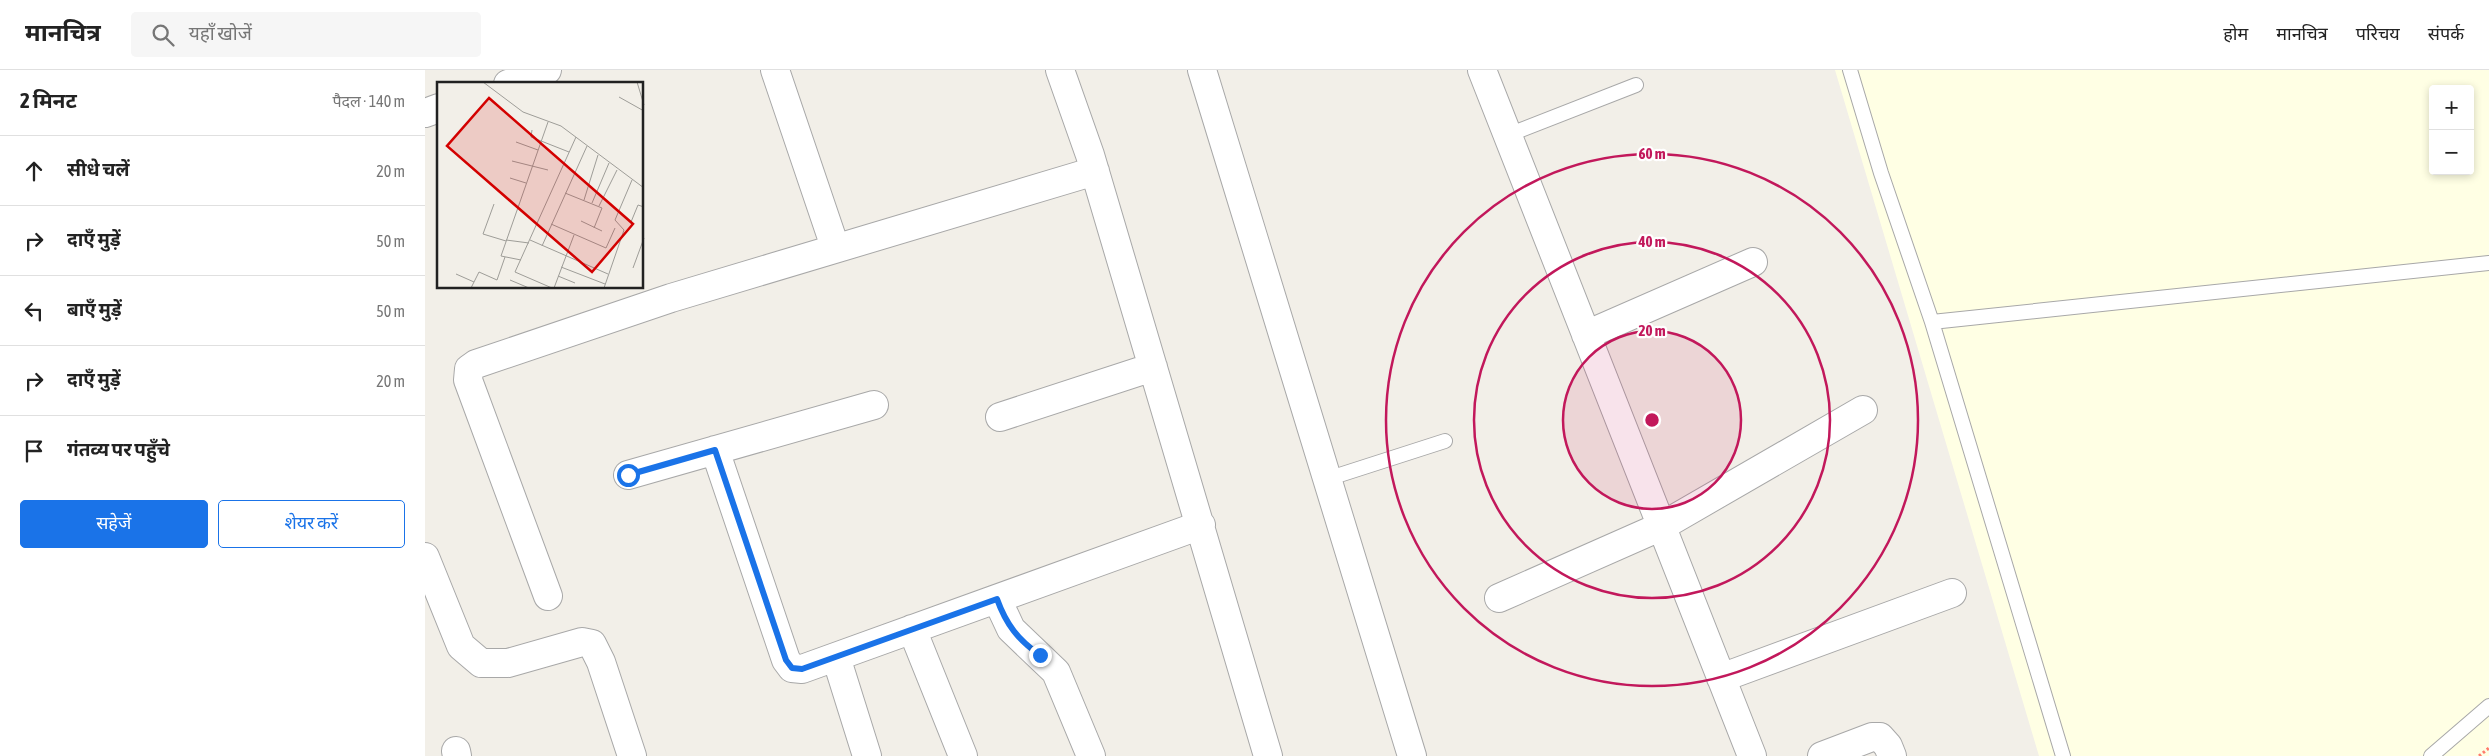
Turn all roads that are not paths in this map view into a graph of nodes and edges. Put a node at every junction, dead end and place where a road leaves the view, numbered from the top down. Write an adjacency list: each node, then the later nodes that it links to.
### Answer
1 (547, 70): 7 (street)
2 (775, 70): 13 (street)
3 (1060, 70): 12 (street)
4 (1202, 70): 25 (street)
5 (1482, 70): 11 (street)
6 (1850, 70): 16 (lane)
7 (514, 82)
8 (1636, 85): 11 (lane)
9 (437, 109): 10 (street)
10 (425, 113)
11 (1508, 135): 17 (street)
12 (1095, 171): 13 (street); 18 (street)
13 (835, 247): 30 (street)
14 (1753, 262): 17 (street)
15 (2489, 263): 16 (lane)
16 (1932, 322): 46 (lane)
17 (1586, 335): 27 (street)
18 (1153, 367): 21 (street); 26 (street)
19 (874, 405): 23 (street)
20 (1863, 410): 27 (street)
21 (1000, 417)
22 (1445, 441): 25 (lane)
23 (715, 450): 24 (street); 34 (street)
24 (628, 475)
25 (1327, 479): 42 (street)
26 (1201, 525): 32 (street); 41 (street)
27 (1661, 526): 31 (street); 35 (street)
28 (425, 557): 37 (street)
29 (1952, 593): 35 (street)
30 (548, 596)
31 (1499, 598)
32 (997, 599): 33 (street); 40 (street)
33 (912, 629): 34 (street); 39 (street)
34 (836, 657): 38 (street)
35 (1721, 678): 43 (street)
36 (2489, 706): 47 (lane)
37 (632, 756)
38 (867, 756)
39 (963, 756)
40 (1091, 756)
41 (1268, 756)
42 (1411, 756)
43 (1752, 756)
44 (1822, 756): 45 (street)
45 (1892, 756)
46 (2063, 756)
47 (2431, 756)

